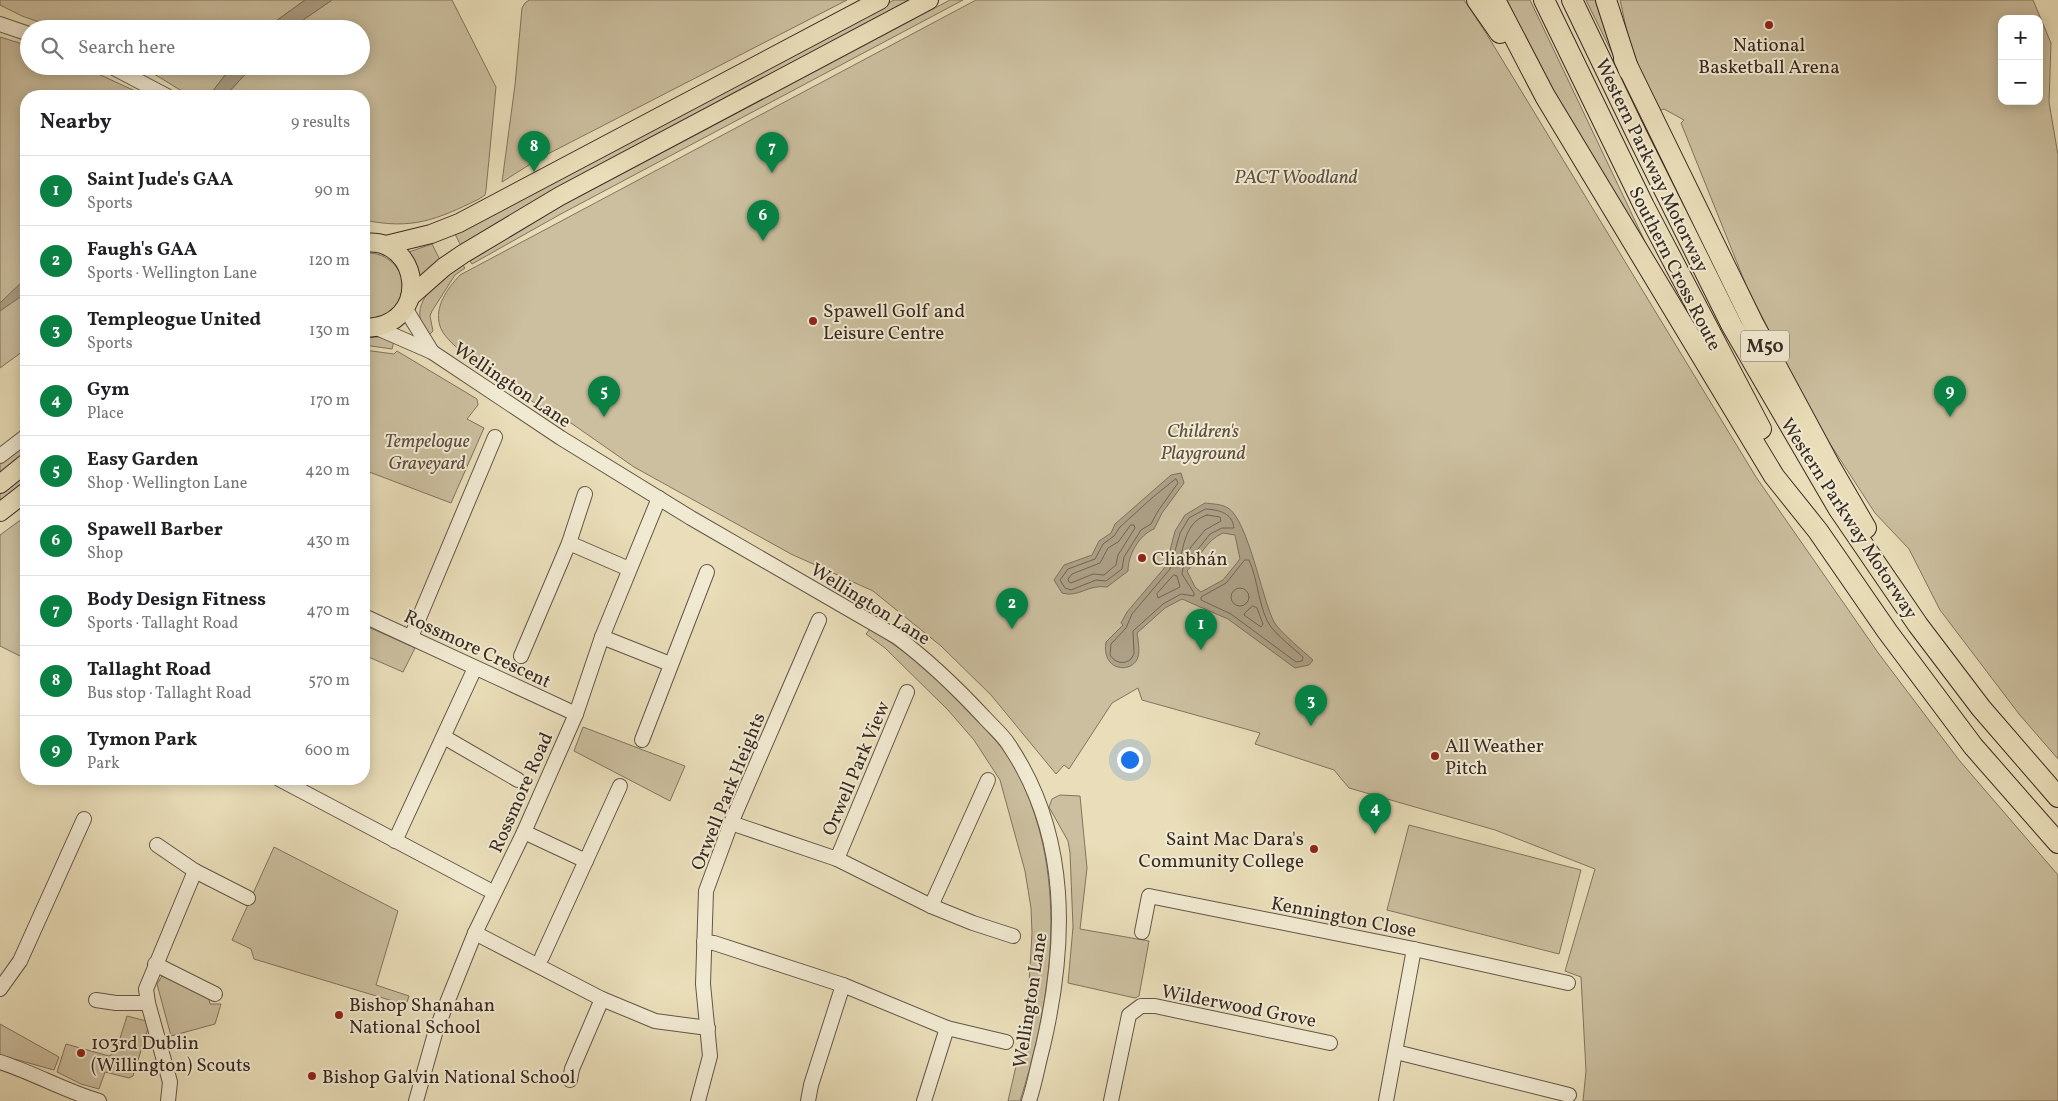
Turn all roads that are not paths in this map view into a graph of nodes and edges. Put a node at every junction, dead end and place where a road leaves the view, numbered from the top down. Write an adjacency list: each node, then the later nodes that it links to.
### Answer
1 (880, 0): 15 (main road)
2 (929, 0): 16 (main road)
3 (1477, 0): 13 (highway, M50)
4 (1495, 0): 13 (highway, M50)
5 (1544, 0): 29 (highway, Southern Cross Route / M50)
6 (1572, 0): 19 (highway, Western Parkway Motorway / M50)
7 (1606, 0): 10 (highway, M50)
8 (0, 24): 9 (street)
9 (20, 31)
10 (1624, 59): 19 (highway, M50); 35 (highway, M50)
11 (127, 75): 12 (street)
12 (156, 90)
13 (1545, 96): 29 (highway, M50)
14 (370, 243): 15 (main road)
15 (386, 246): 16 (main road)
16 (408, 302): 17 (main road); 18 (street, Wellington Lane)
17 (370, 328): 18 (street, Wellington Lane)
18 (432, 352): 27 (street, Wellington Lane)
19 (1764, 380): 35 (highway, Western Parkway Motorway / M50)
20 (495, 437): 36 (street)
21 (20, 441): 22 (street)
22 (0, 456)
23 (20, 469): 24 (main road)
24 (0, 484)
25 (585, 494): 30 (street)
26 (20, 497): 28 (main road)
27 (659, 498): 31 (street, Rossmore Road); 90 (street, Wellington Lane)
28 (0, 512)
29 (1818, 531): 54 (highway, Western Parkway Motorway / M50)
30 (569, 543): 31 (street); 38 (street)
31 (629, 569): 37 (street, Rossmore Road)
32 (707, 572): 39 (street)
33 (370, 619): 36 (street, Rossmore Crescent)
34 (818, 620): 51 (street, Orwell Park Heights)
35 (1918, 625): 49 (highway, Western Parkway Motorway / M50)
36 (411, 636): 40 (street, Rossmore Crescent)
37 (602, 637): 39 (street); 42 (street, Rossmore Road)
38 (521, 656)
39 (670, 664): 44 (street)
40 (475, 668): 42 (street, Rossmore Crescent); 43 (street)
41 (907, 692): 56 (street, Orwell Park View)
42 (576, 714): 52 (street, Rossmore Road)
43 (444, 737): 45 (street); 53 (street)
44 (642, 740)
45 (518, 780)
46 (988, 780): 61 (street)
47 (290, 785): 53 (street)
48 (620, 786): 57 (street)
49 (2058, 797)
50 (84, 819): 71 (street)
51 (731, 823): 56 (street, Orwell Park View); 65 (street, Orwell Park Heights)
52 (524, 832): 57 (street); 63 (street, Rossmore Road)
53 (395, 841): 59 (street)
54 (2058, 843)
55 (157, 845): 58 (street)
56 (837, 859): 61 (street, Orwell Park View)
57 (586, 861): 67 (street)
58 (195, 871): 60 (street); 68 (street)
59 (487, 890)
60 (248, 898)
61 (931, 906): 64 (street, Orwell Park View)
62 (1142, 932): 66 (street, Kennington Close)
63 (475, 933): 73 (street); 86 (street, Rossmore Road)
64 (1012, 936)
65 (704, 942): 70 (street); 76 (street, Orwell Park Heights)
66 (1414, 949): 69 (street, Kennington Close); 80 (street)
67 (542, 957)
68 (155, 964): 72 (street); 75 (street)
69 (1568, 984)
70 (843, 985): 77 (street); 88 (street)
71 (0, 989)
72 (215, 994)
73 (602, 999): 76 (street); 82 (street)
74 (96, 1000): 75 (street)
75 (148, 1003): 85 (street)
76 (708, 1028): 87 (street, Orwell Park Heights)
77 (947, 1028): 78 (street); 89 (street)
78 (1006, 1042)
79 (1330, 1043): 91 (street, Wilderwood Grove)
80 (1396, 1052): 83 (street); 92 (street)
81 (0, 1062): 84 (street)
82 (570, 1080)
83 (1569, 1095)
84 (99, 1101)
85 (168, 1101)
86 (416, 1101)
87 (698, 1101)
88 (808, 1101)
89 (924, 1101)
90 (1029, 1101)
91 (1111, 1101)
92 (1386, 1101)

